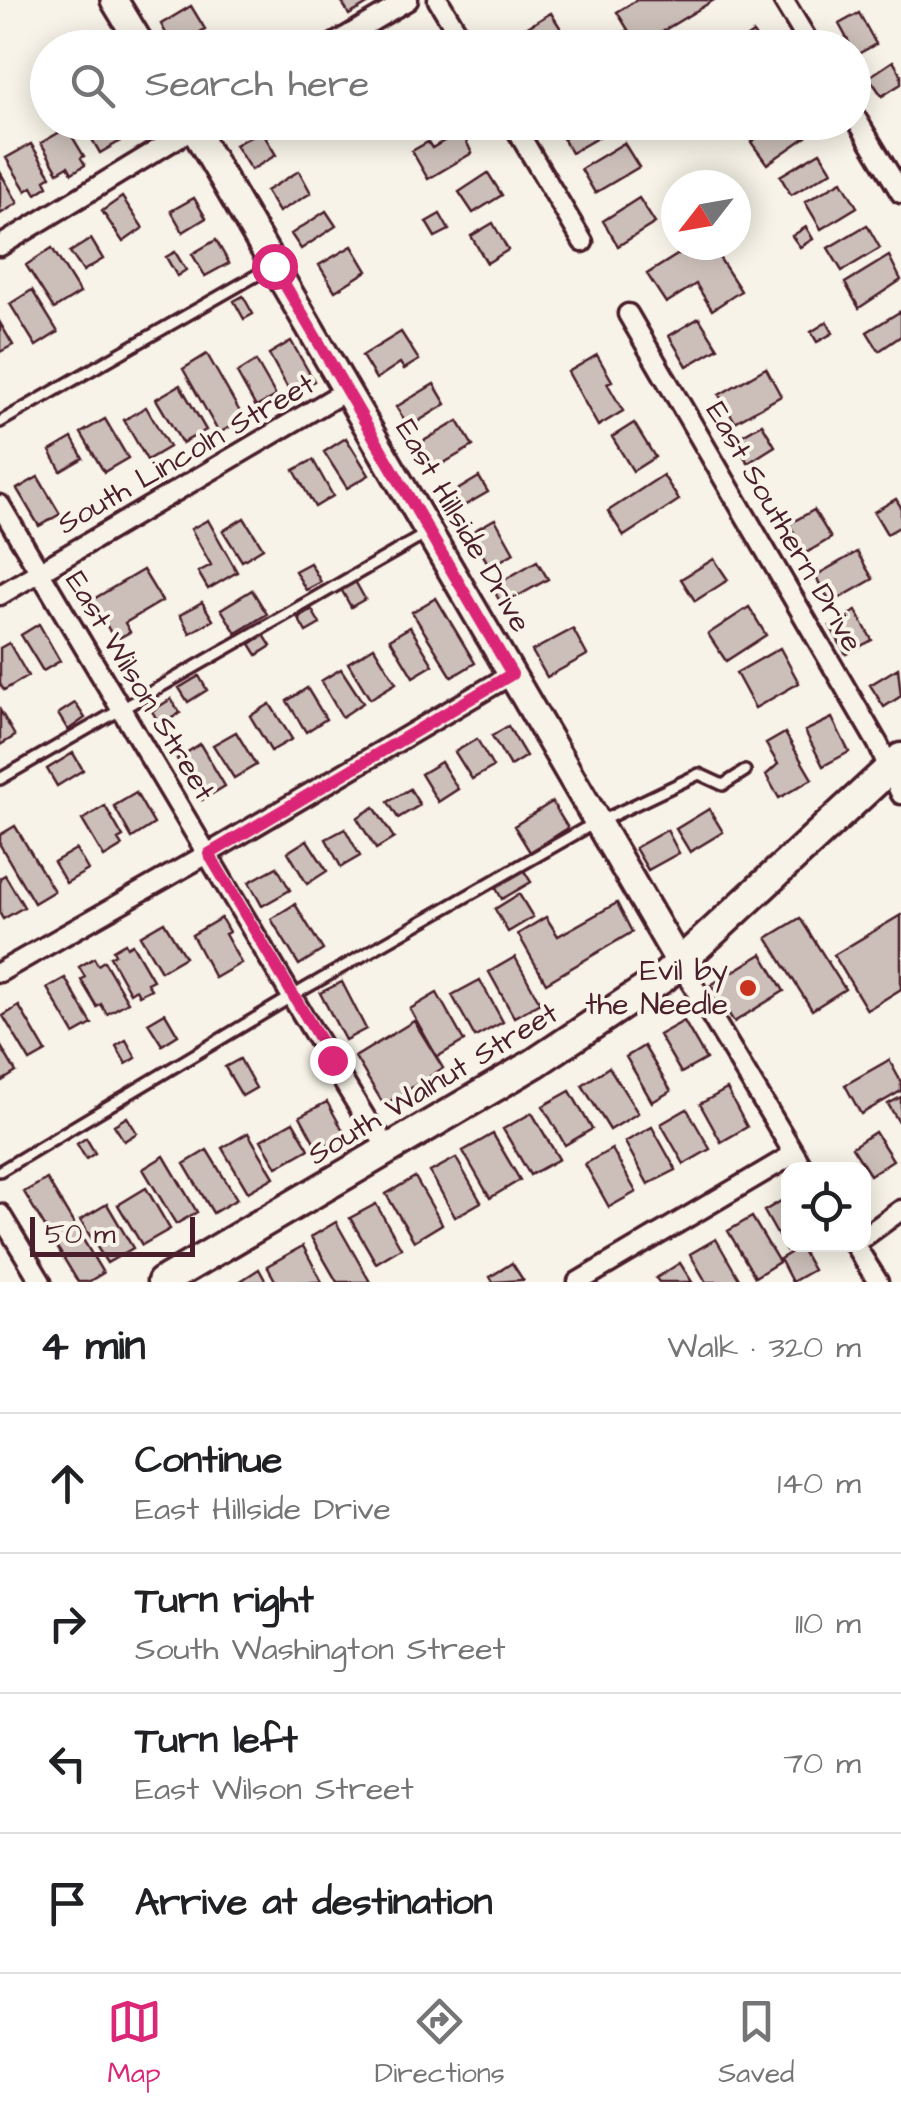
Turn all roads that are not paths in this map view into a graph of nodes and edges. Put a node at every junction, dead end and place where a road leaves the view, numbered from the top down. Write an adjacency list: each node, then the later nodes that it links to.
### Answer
1 (114, 0): 5 (main road)
2 (408, 0): 6 (street)
3 (438, 0): 7 (street)
4 (783, 0): 8 (street)
5 (132, 30)
6 (357, 30)
7 (456, 30)
8 (801, 30)
9 (171, 140): 15 (street)
10 (203, 140): 16 (main road, East Hillside Drive)
11 (523, 140): 14 (street)
12 (869, 140): 13 (street)
13 (901, 192)
14 (583, 242)
15 (0, 246)
16 (274, 266): 18 (main road, East Hillside Drive); 19 (lane)
17 (628, 314): 27 (street, East Southern Drive)
18 (347, 390): 21 (main road, East Hillside Drive); 22 (street, South Lincoln Street)
19 (0, 422)
20 (0, 505): 22 (street, East Wilson Street)
21 (428, 532): 24 (main road, East Hillside Drive); 25 (lane)
22 (39, 572): 23 (street, South Lincoln Street); 25 (street, East Wilson Street)
23 (0, 594)
24 (512, 674): 29 (main road, East Hillside Drive); 30 (street)
25 (120, 708): 28 (lane); 30 (street, East Wilson Street)
26 (745, 771): 29 (lane)
27 (897, 774): 31 (main road, South Walnut Street)
28 (0, 780)
29 (598, 822): 31 (main road, East Hillside Drive); 33 (lane)
30 (209, 854): 32 (street); 33 (street, East Wilson Street)
31 (680, 962): 34 (main road, South Walnut Street); 35 (street)
32 (0, 972)
33 (292, 997): 34 (street, East Wilson Street); 36 (lane)
34 (390, 1150): 42 (main road, South Walnut Street)
35 (799, 1162)
36 (0, 1171)
37 (781, 1172): 44 (street)
38 (901, 1210): 40 (street)
39 (0, 1214): 43 (street)
40 (871, 1232)
41 (859, 1252): 45 (street)
42 (165, 1281)
43 (41, 1282)
44 (578, 1282)
45 (878, 1282)

